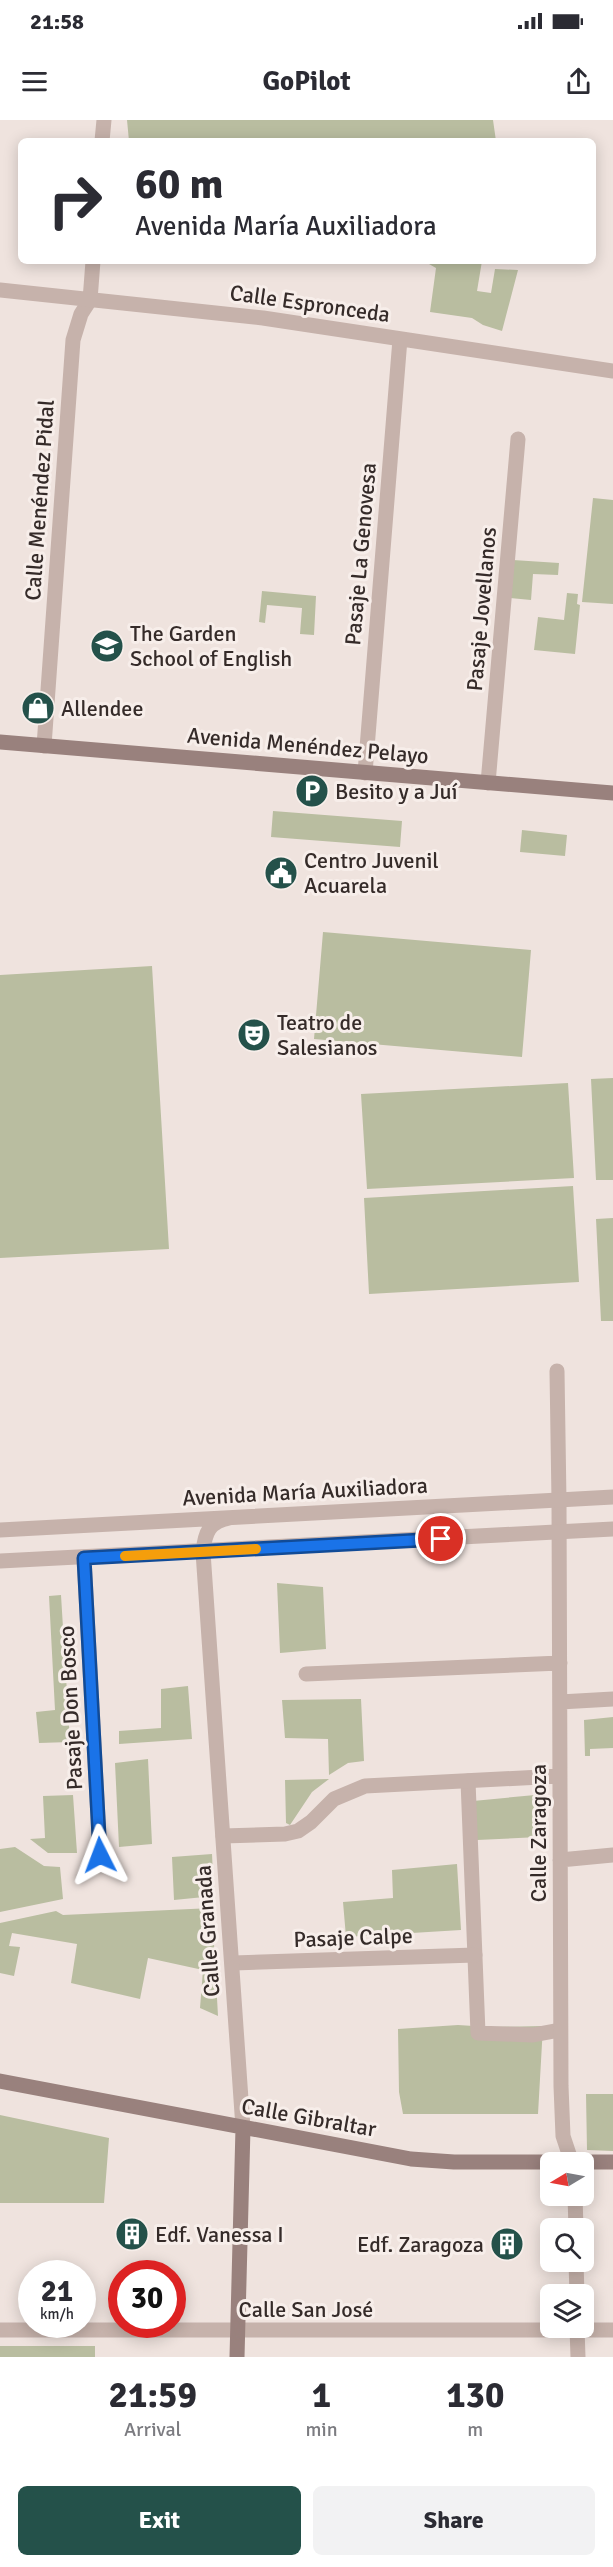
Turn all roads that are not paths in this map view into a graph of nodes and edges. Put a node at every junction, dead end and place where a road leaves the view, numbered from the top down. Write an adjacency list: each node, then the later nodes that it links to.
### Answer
1 (104, 120): 2 (street)
2 (102, 138)
3 (93, 264): 5 (street, Calle Menéndez Pidal)
4 (0, 290): 5 (street, Calle Espronceda)
5 (90, 300): 6 (street, Calle Espronceda); 10 (street, Calle Menéndez Pidal)
6 (400, 339): 7 (street, Calle Espronceda); 11 (street, Pasaje La Genovesa)
7 (613, 371)
8 (518, 439): 12 (street, Pasaje Jovellanos)
9 (0, 742): 10 (main road, Avenida Menéndez Pelayo)
10 (44, 746): 11 (main road, Avenida Menéndez Pelayo)
11 (364, 773): 12 (main road, Avenida Menéndez Pelayo)
12 (488, 783): 13 (main road, Avenida Menéndez Pelayo)
13 (613, 793)
14 (557, 1371): 16 (street, Calle Zaragoza)
15 (613, 1497): 16 (street, Avenida María Auxiliadora)
16 (559, 1501): 17 (street, Avenida María Auxiliadora); 20 (street, Calle Zaragoza)
17 (230, 1518): 19 (street, Avenida María Auxiliadora); 21 (street, Calle Granada)
18 (613, 1529): 20 (street)
19 (0, 1530)
20 (560, 1532): 21 (street); 24 (street, Calle Zaragoza)
21 (203, 1552): 22 (street); 30 (street, Calle Granada)
22 (84, 1558): 23 (street); 31 (street, Pasaje Don Bosco)
23 (0, 1562)
24 (560, 1663): 25 (street); 27 (street, Calle Zaragoza)
25 (306, 1674)
26 (613, 1699): 27 (street)
27 (560, 1702): 28 (street, Calle Zaragoza)
28 (560, 1776): 29 (street); 33 (street, Calle Zaragoza)
29 (468, 1781): 30 (street); 34 (street)
30 (223, 1836): 35 (street, Calle Granada)
31 (100, 1855)
32 (613, 1855): 33 (street)
33 (560, 1860): 36 (street, Calle Zaragoza)
34 (475, 1955): 35 (street, Pasaje Calpe); 36 (street)
35 (233, 1963): 38 (street, Calle Granada)
36 (560, 2030): 39 (street, Calle Zaragoza)
37 (0, 2081): 38 (main road, Calle Gibraltar)
38 (243, 2128): 40 (main road, Calle Gibraltar); 47 (main road, Calle Granada)
39 (569, 2152)
40 (540, 2162)
41 (594, 2162): 42 (main road, Calle Gibraltar)
42 (613, 2162)
43 (540, 2329): 47 (street, Calle San José)
44 (594, 2329): 46 (street, Calle San José)
45 (0, 2330): 47 (street, Calle San José)
46 (613, 2330)
47 (237, 2331): 49 (main road, Calle Granada)
48 (577, 2338): 50 (street)
49 (237, 2357)
50 (578, 2357)

